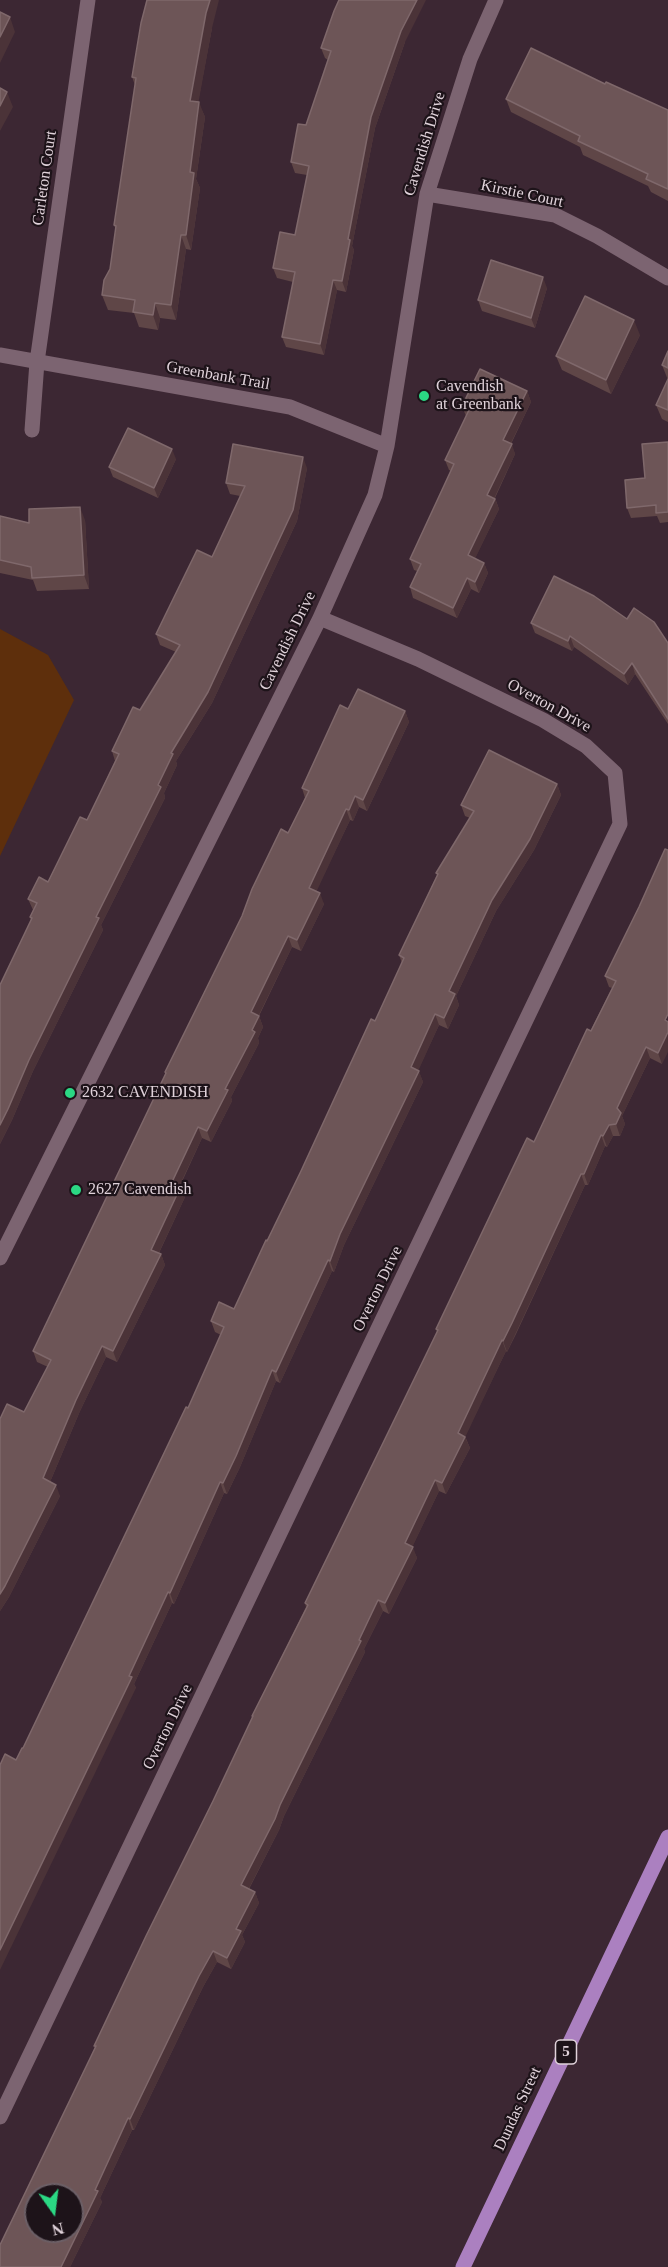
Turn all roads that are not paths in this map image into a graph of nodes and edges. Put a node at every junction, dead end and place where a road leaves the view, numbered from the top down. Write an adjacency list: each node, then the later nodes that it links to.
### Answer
1 (88, 0): 6 (street, Carleton Court)
2 (496, 0): 3 (street, Cavendish Drive)
3 (427, 194): 4 (street, Kirstie Court); 8 (street, Cavendish Drive)
4 (668, 278)
5 (0, 355): 6 (street, Greenbank Trail)
6 (37, 362): 7 (street); 8 (street, Greenbank Trail)
7 (32, 429)
8 (387, 446): 9 (street, Cavendish Drive)
9 (320, 618): 10 (street, Cavendish Drive); 12 (street, Overton Drive)
10 (0, 1258)
11 (668, 1837): 13 (main road, Dundas Street / 5)
12 (0, 2117)
13 (463, 2267)

